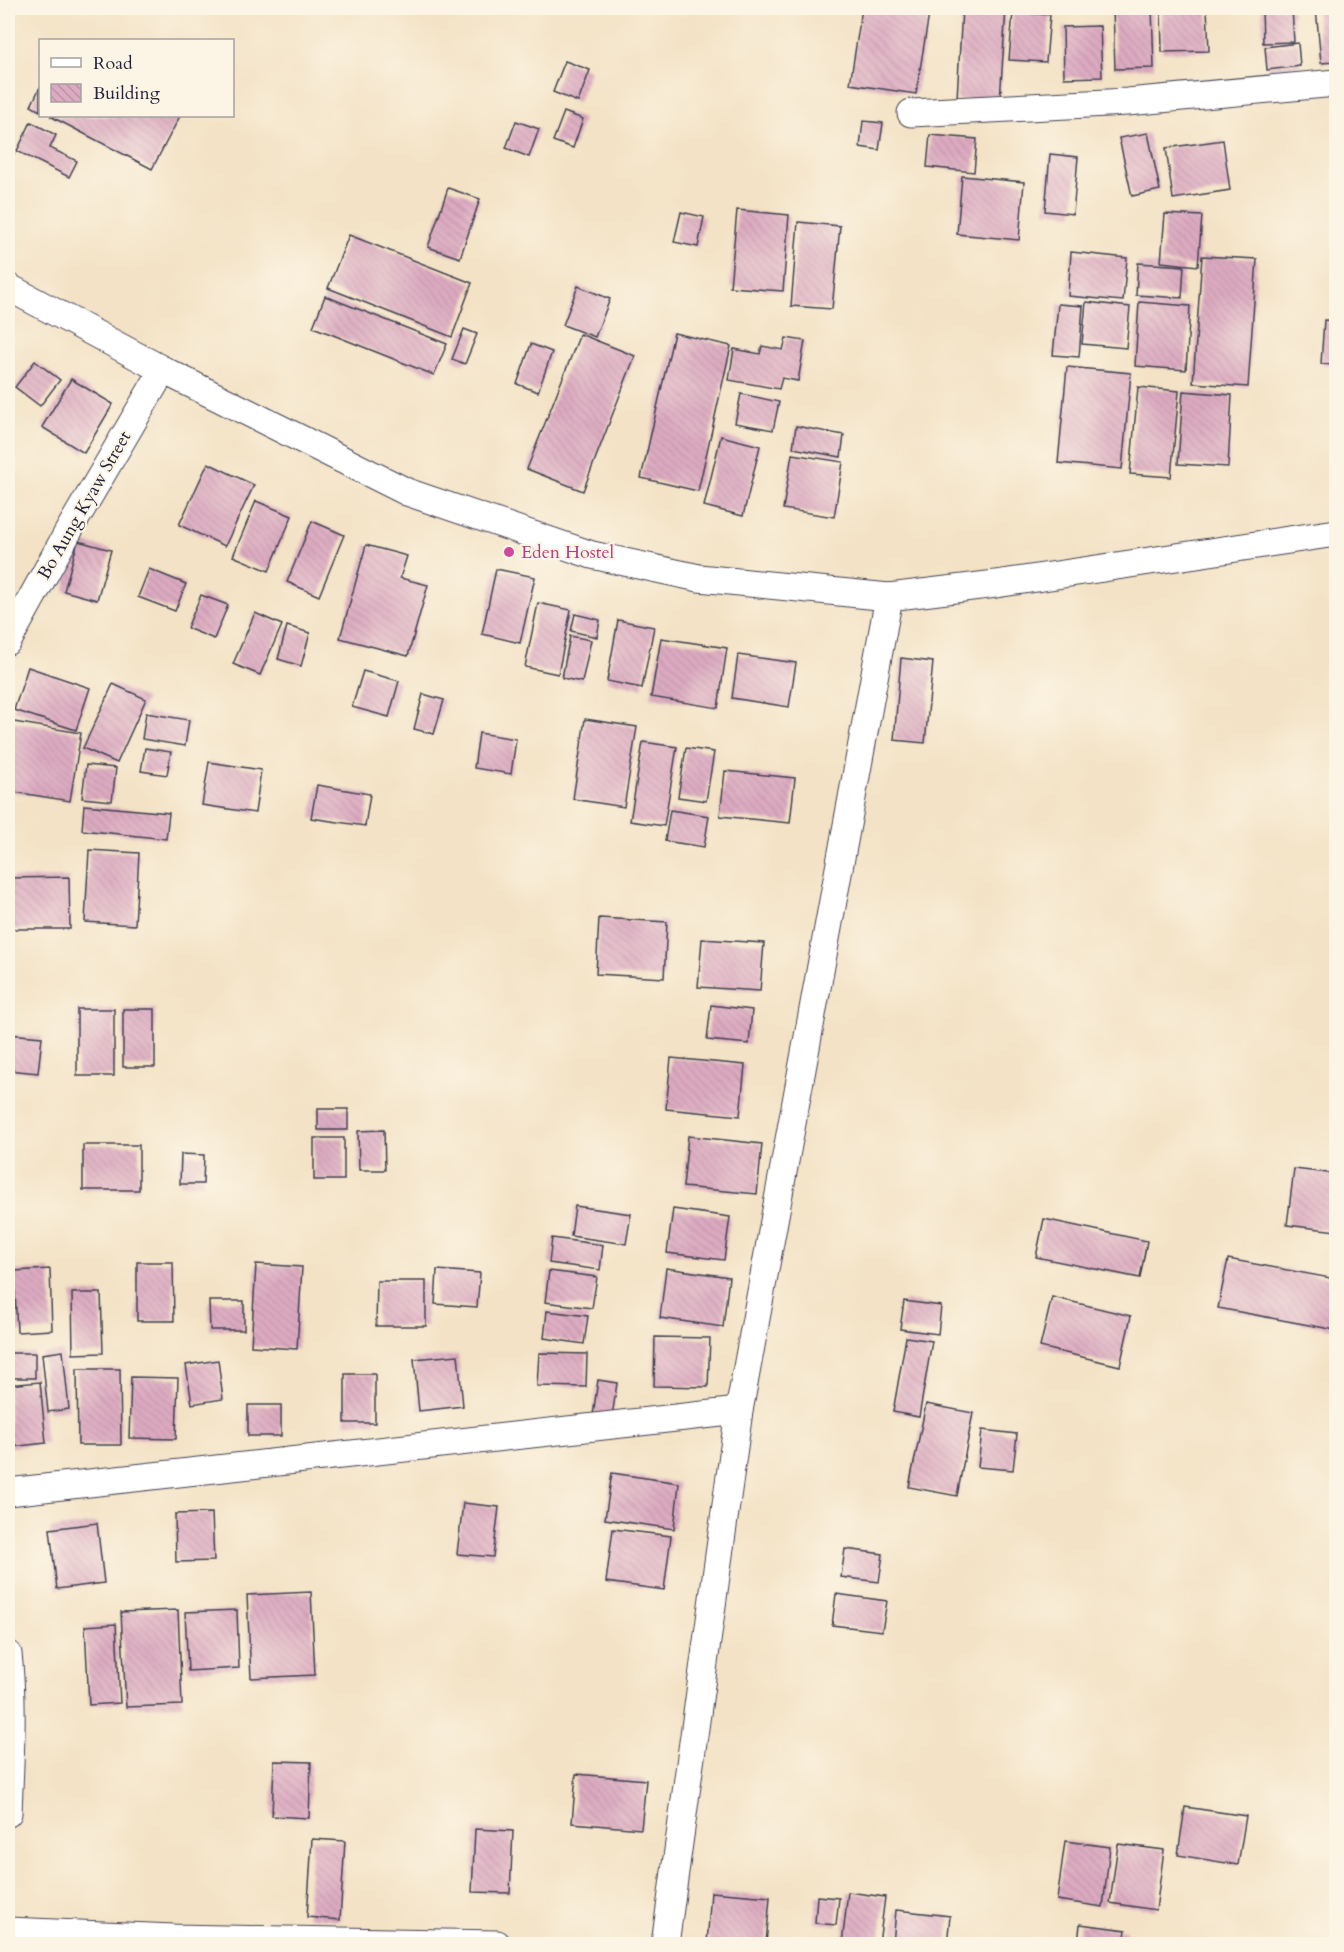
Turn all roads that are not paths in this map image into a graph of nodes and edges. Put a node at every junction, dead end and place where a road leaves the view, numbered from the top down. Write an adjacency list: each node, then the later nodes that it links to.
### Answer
1 (1336, 83): 2 (street)
2 (911, 113)
3 (8, 287): 4 (street)
4 (164, 370): 6 (street); 7 (street, Bo Aung Kyaw Street)
5 (1336, 533): 6 (street)
6 (889, 597): 8 (street)
7 (8, 641)
8 (739, 1410): 9 (street); 14 (street)
9 (8, 1492)
10 (8, 1654): 11 (street)
11 (8, 1813)
12 (8, 1931): 13 (street)
13 (497, 1944)
14 (665, 1944)

